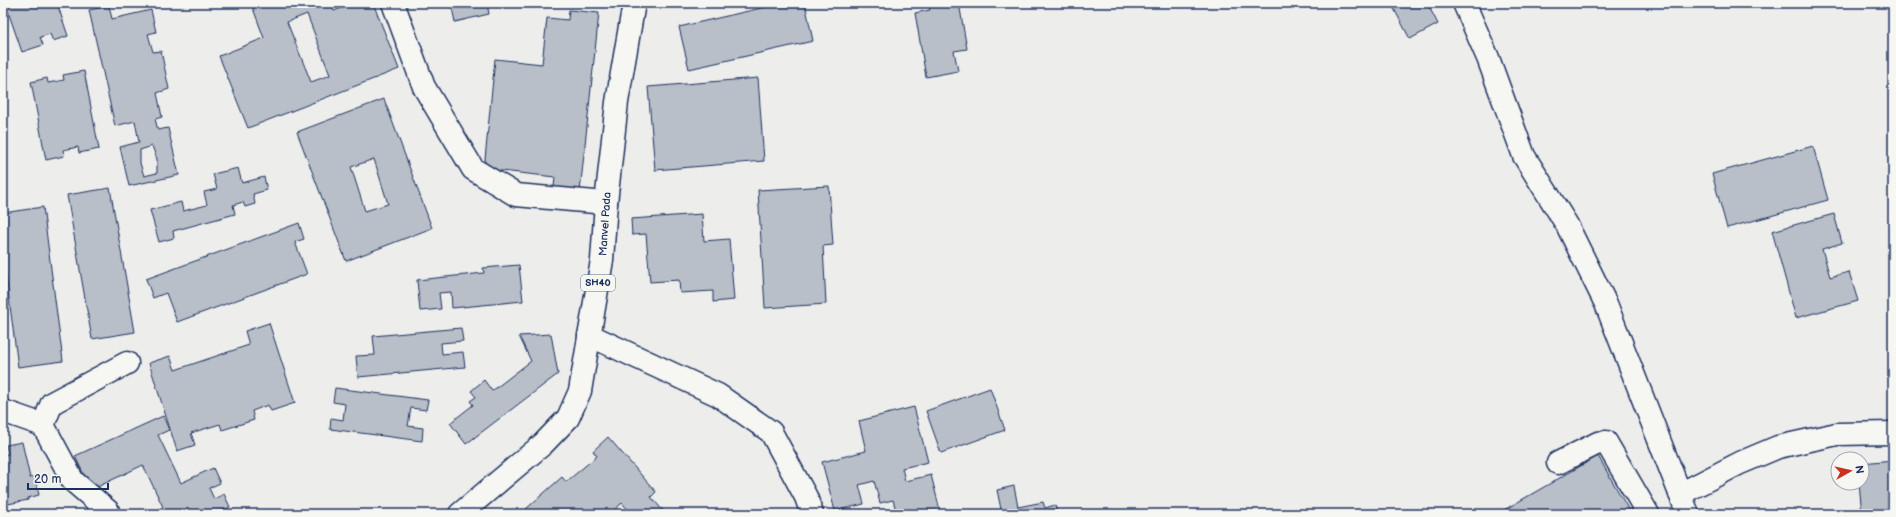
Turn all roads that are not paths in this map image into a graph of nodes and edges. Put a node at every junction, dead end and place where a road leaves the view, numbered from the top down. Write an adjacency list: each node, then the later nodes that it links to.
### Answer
1 (393, 3): 4 (street)
2 (634, 3): 4 (street, Manvel Pada / SH40)
3 (1465, 8): 11 (street)
4 (606, 203): 5 (street, Manvel Pada / SH40)
5 (589, 335): 14 (street, Manvel Pada / SH40); 15 (street)
6 (127, 363): 8 (street)
7 (3, 411): 8 (street)
8 (43, 425): 13 (street)
9 (1893, 433): 11 (street)
10 (1558, 463): 12 (street)
11 (1680, 494): 16 (street)
12 (1652, 510)
13 (102, 513)
14 (460, 514)
15 (812, 514)
16 (1688, 514)

